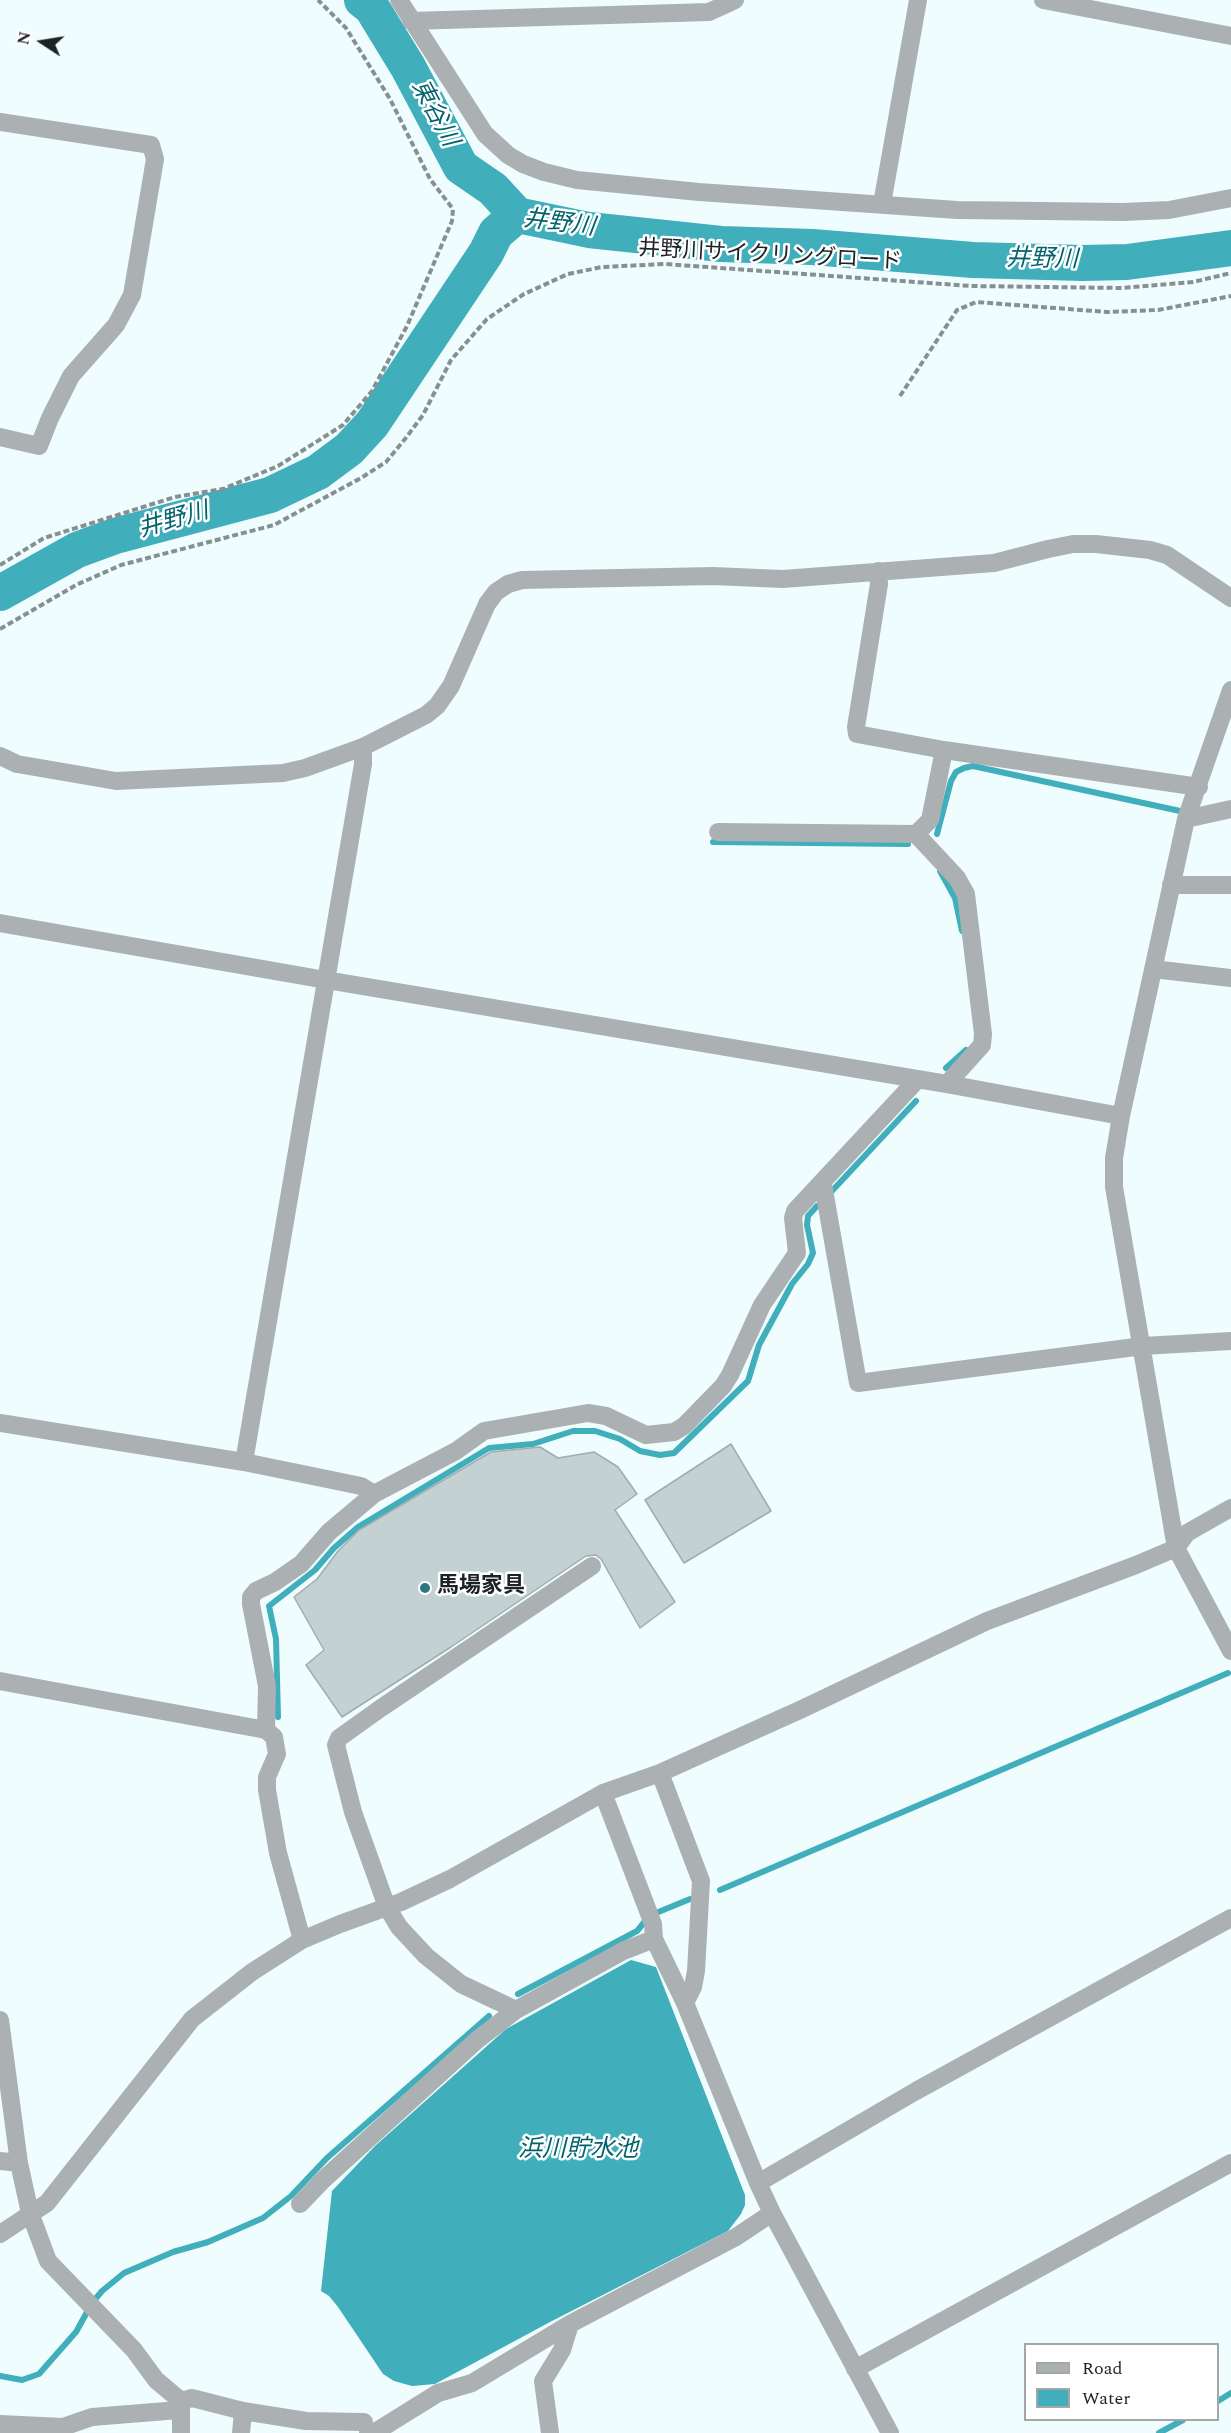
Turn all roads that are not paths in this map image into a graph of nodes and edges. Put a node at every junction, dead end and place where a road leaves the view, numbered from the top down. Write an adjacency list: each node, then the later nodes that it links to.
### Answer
1 (399, 0): 5 (street)
2 (735, 0): 5 (street)
3 (918, 0): 9 (street)
4 (1043, 0): 6 (street)
5 (411, 21): 9 (street)
6 (1231, 36)
7 (0, 122): 10 (street)
8 (1231, 198): 9 (street)
9 (882, 204)
10 (0, 437)
11 (878, 571): 12 (street); 14 (street); 15 (street)
12 (1231, 598)
13 (1231, 690): 17 (street)
14 (363, 747): 16 (street); 27 (street)
15 (944, 750): 17 (street); 21 (street)
16 (0, 756)
17 (1199, 787): 19 (street)
18 (1231, 809): 19 (street)
19 (1186, 819): 22 (street)
20 (718, 832): 21 (street)
21 (916, 834): 29 (street)
22 (1171, 885): 23 (street); 25 (street)
23 (1231, 885)
24 (0, 923): 27 (street)
25 (1153, 969): 26 (street); 30 (street)
26 (1231, 978)
27 (326, 980): 28 (street); 35 (street)
28 (917, 1080): 29 (street); 31 (street)
29 (947, 1084): 30 (street)
30 (1121, 1116): 33 (street)
31 (823, 1184): 33 (street); 36 (street)
32 (1231, 1341): 33 (street)
33 (1143, 1346): 38 (street)
34 (0, 1423): 35 (street)
35 (244, 1462): 36 (street)
36 (374, 1494): 42 (street)
37 (1231, 1508): 38 (street)
38 (1176, 1548): 40 (street); 43 (street)
39 (592, 1566): 45 (street)
40 (1231, 1651)
41 (0, 1681): 42 (street)
42 (266, 1730): 48 (street)
43 (660, 1773): 44 (street); 49 (street)
44 (603, 1793): 45 (street); 47 (street)
45 (387, 1907): 48 (street); 50 (street)
46 (1231, 1918): 55 (street)
47 (654, 1939): 49 (street); 50 (street)
48 (302, 1940): 57 (street)
49 (685, 2002): 55 (street)
50 (516, 2010): 56 (street)
51 (0, 2020): 53 (street)
52 (0, 2161): 53 (street)
53 (19, 2163): 57 (street)
54 (1231, 2163): 61 (street)
55 (758, 2183): 58 (street)
56 (300, 2204)
57 (30, 2213): 59 (street); 62 (street)
58 (772, 2214): 60 (street); 61 (street)
59 (0, 2234)
60 (570, 2324): 65 (street); 69 (street)
61 (855, 2369): 70 (street)
62 (180, 2406): 63 (street); 64 (street); 67 (street)
63 (243, 2411): 66 (street); 68 (street)
64 (0, 2424)
65 (364, 2424): 66 (street)
66 (306, 2427)
67 (181, 2433)
68 (241, 2433)
69 (550, 2433)
70 (890, 2433)

